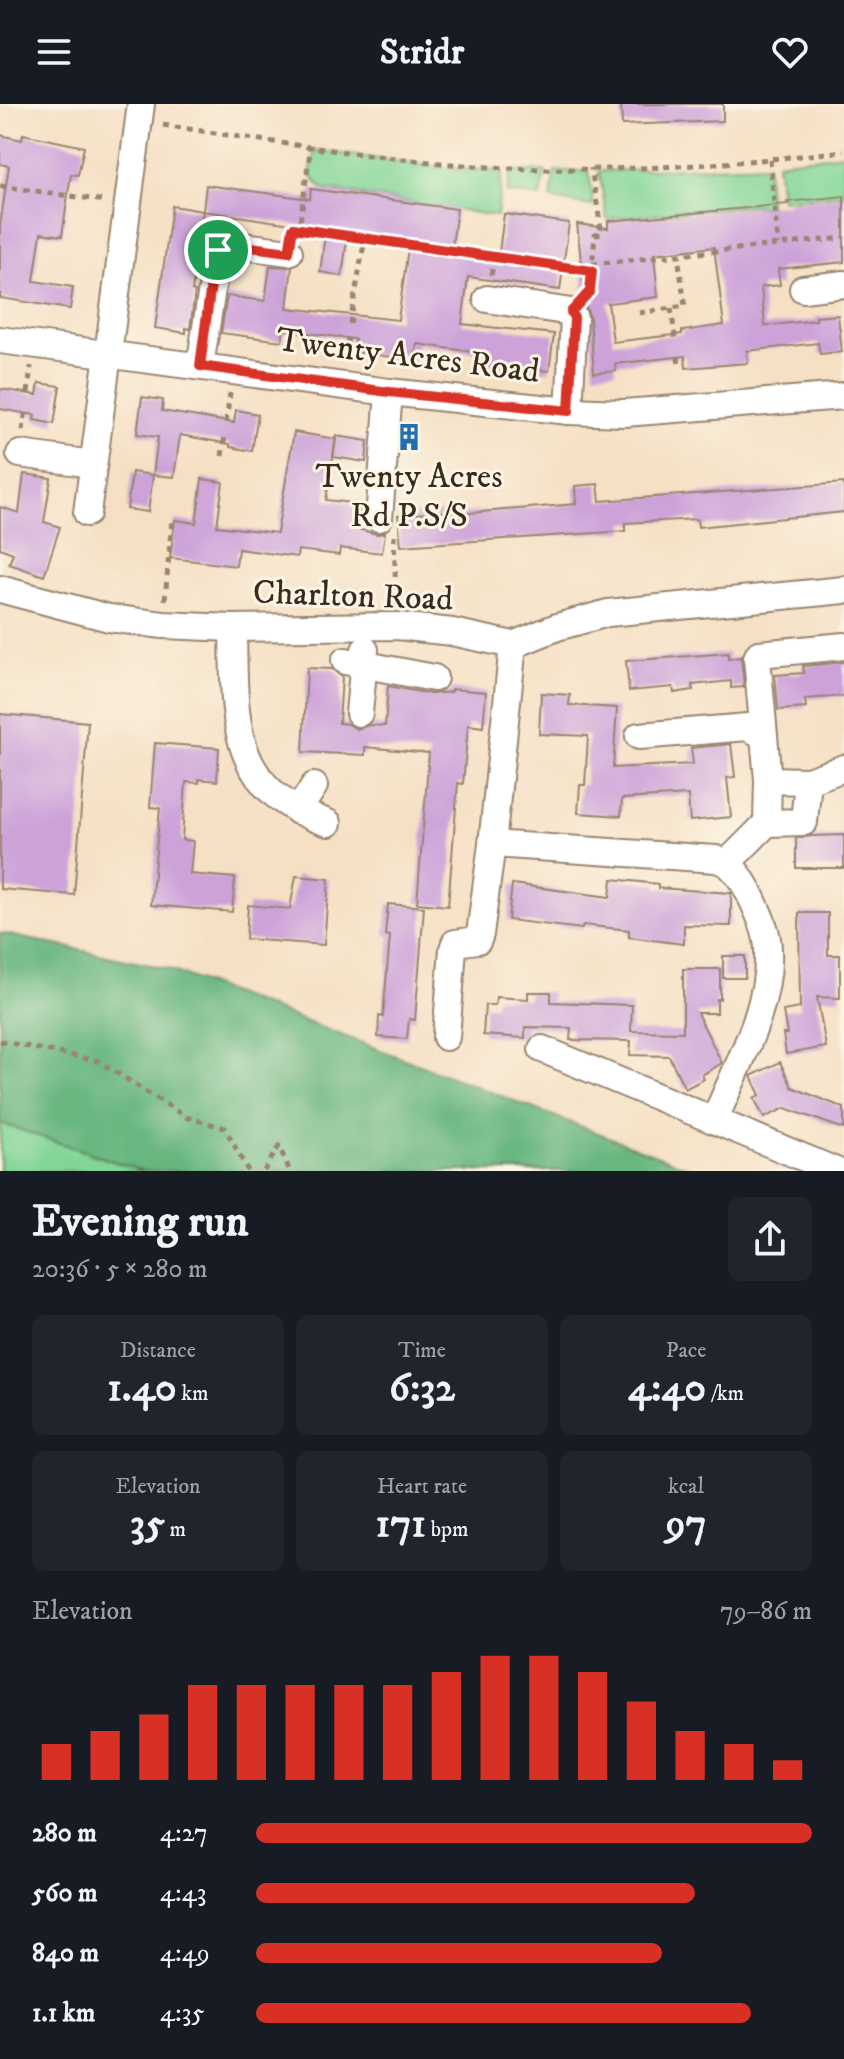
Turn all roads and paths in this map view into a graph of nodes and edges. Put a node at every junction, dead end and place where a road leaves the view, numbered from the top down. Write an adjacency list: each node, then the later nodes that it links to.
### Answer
1 (140, 112): 2 (path); 7 (street)
2 (311, 145): 5 (path); 10 (path)
3 (844, 151): 4 (path)
4 (770, 160): 5 (path); 11 (path)
5 (591, 168): 13 (path)
6 (0, 186): 7 (path)
7 (127, 204): 24 (street)
8 (365, 238): 10 (path); 13 (path); 20 (path)
9 (844, 238): 11 (path)
10 (294, 240): 27 (street)
11 (778, 245): 12 (path)
12 (678, 255): 13 (path); 17 (path)
13 (592, 267): 18 (path)
14 (844, 284): 15 (street)
15 (803, 289)
16 (487, 299): 18 (street)
17 (671, 308): 19 (path); 23 (path)
18 (571, 312): 31 (street)
19 (639, 313)
20 (350, 324)
21 (348, 338): 25 (path)
22 (0, 340): 24 (street, Twenty Acres Road)
23 (676, 343)
24 (108, 354): 27 (street, Twenty Acres Road); 35 (street)
25 (345, 354)
26 (678, 357): 28 (path)
27 (200, 366): 29 (street, Twenty Acres Road)
28 (679, 366)
29 (389, 392): 31 (street, Twenty Acres Road); 37 (street)
30 (844, 396): 31 (street, Twenty Acres Road)
31 (569, 411)
32 (225, 436): 34 (path)
33 (20, 454): 35 (street)
34 (222, 456)
35 (93, 464): 36 (street)
36 (87, 513)
37 (379, 518): 42 (path)
38 (172, 519): 41 (path)
39 (0, 589): 41 (street, Charlton Road)
40 (844, 590): 45 (street)
41 (163, 625): 44 (street, Charlton Road)
42 (397, 626): 43 (street, Charlton Road); 45 (street, Charlton Road)
43 (365, 627): 44 (street, Charlton Road); 47 (street)
44 (233, 628): 56 (street)
45 (513, 645): 59 (street)
46 (844, 646): 51 (street)
47 (355, 663): 48 (street); 49 (street)
48 (434, 678)
49 (359, 713)
50 (639, 736): 51 (street)
51 (764, 736): 53 (street)
52 (844, 768): 54 (street)
53 (768, 780): 54 (street); 58 (street)
54 (808, 781): 58 (street)
55 (314, 786): 56 (street)
56 (298, 811): 57 (street)
57 (328, 823)
58 (767, 823): 60 (street)
59 (492, 844): 60 (street); 61 (street)
60 (727, 863): 64 (street)
61 (446, 1037)
62 (0, 1041): 65 (path)
63 (542, 1049): 64 (street)
64 (715, 1119): 68 (street)
65 (248, 1171)
66 (264, 1171): 67 (path)
67 (294, 1171)
68 (836, 1171)

